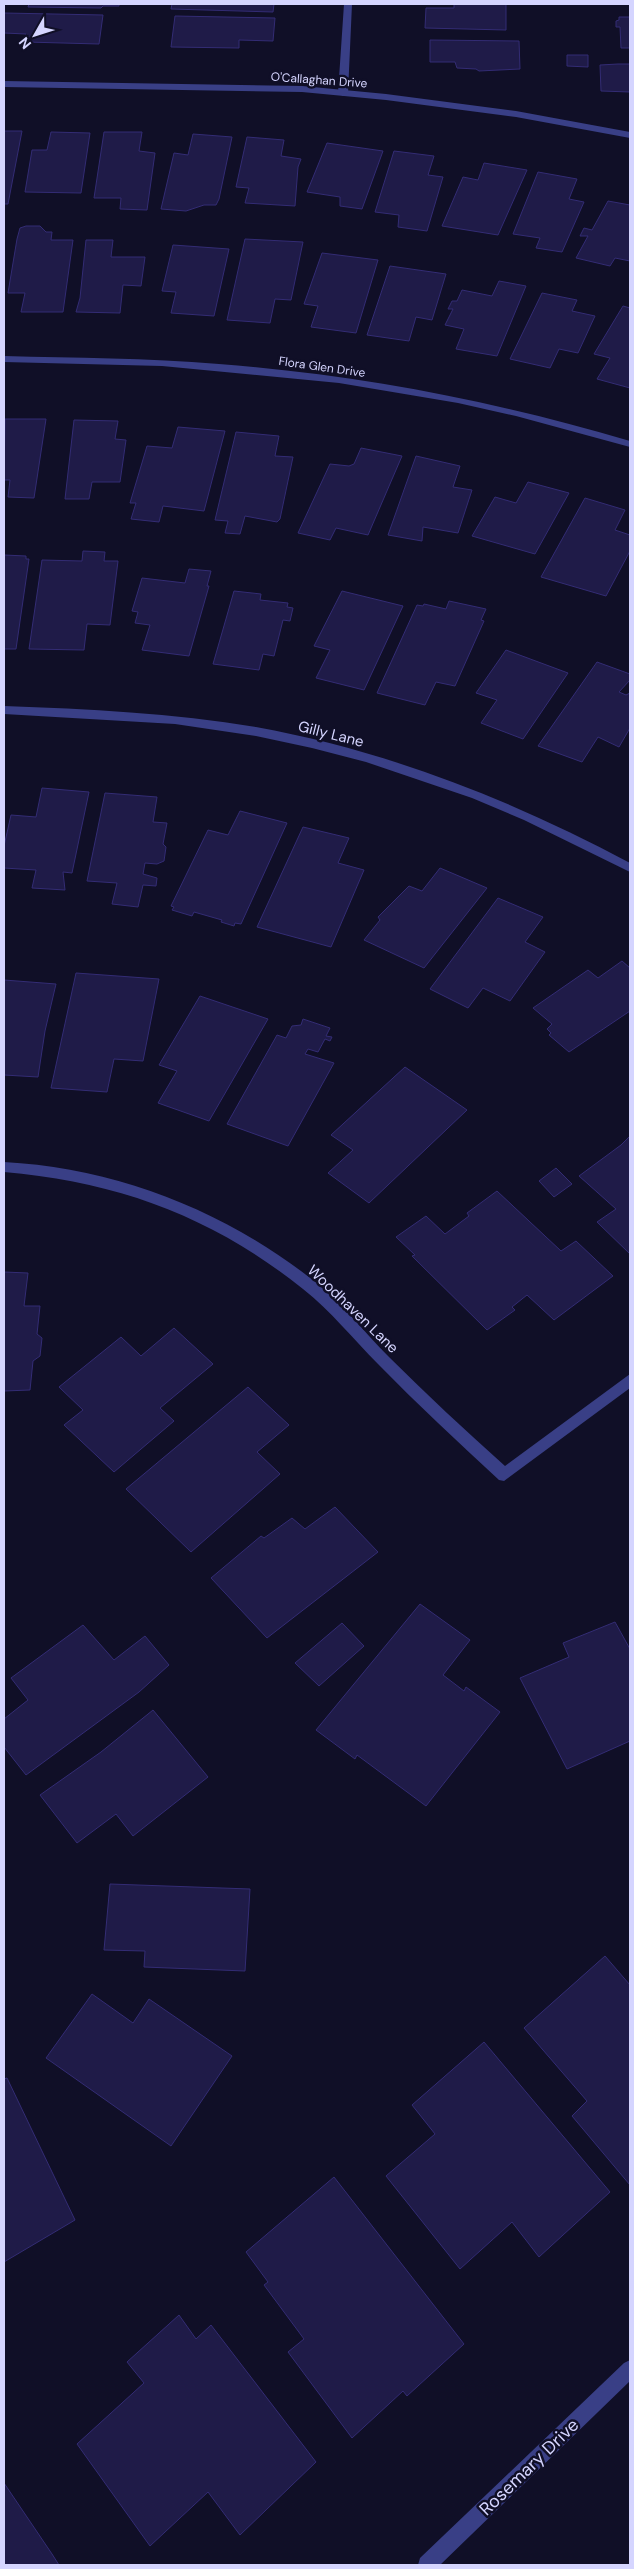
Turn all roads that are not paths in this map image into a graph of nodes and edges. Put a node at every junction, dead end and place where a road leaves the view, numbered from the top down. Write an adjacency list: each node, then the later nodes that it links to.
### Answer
1 (348, 4): 3 (street)
2 (4, 84): 3 (street, O'Callaghan Drive)
3 (344, 93): 4 (street, O'Callaghan Drive)
4 (630, 134)
5 (4, 359): 6 (street, Flora Glen Drive)
6 (630, 444)
7 (4, 710): 8 (street, Gilly Lane)
8 (630, 868)
9 (4, 1167): 10 (street, Woodhaven Lane)
10 (630, 1380)
11 (630, 2369): 12 (street, Rosemary Drive)
12 (427, 2565)

